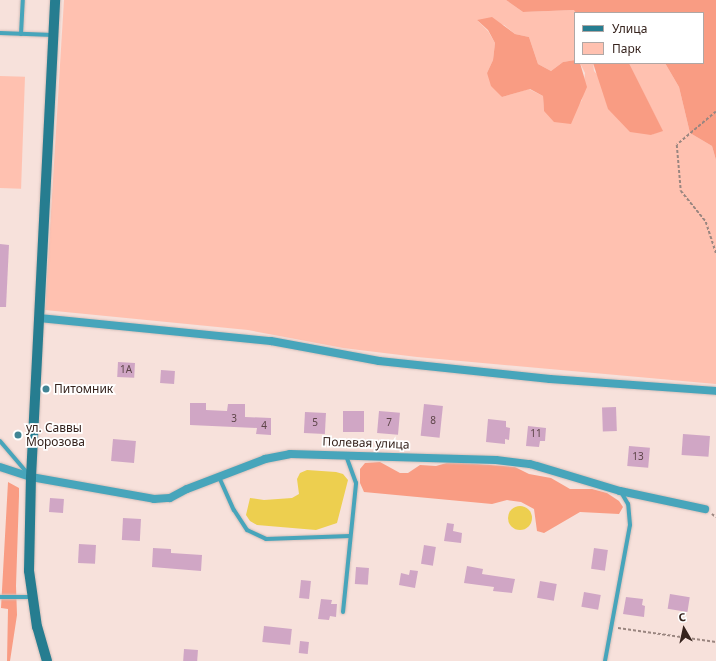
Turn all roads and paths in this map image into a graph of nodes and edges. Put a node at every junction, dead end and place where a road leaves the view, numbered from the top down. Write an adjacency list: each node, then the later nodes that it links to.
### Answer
1 (22, 0): 4 (lane)
2 (55, 0): 5 (street)
3 (0, 33): 4 (lane)
4 (21, 34): 5 (lane)
5 (53, 36): 8 (street)
6 (716, 112): 7 (path)
7 (716, 253)
8 (39, 318): 9 (street); 13 (street)
9 (716, 391)
10 (0, 441): 13 (lane)
11 (346, 454): 14 (street, Полевая улица); 15 (street, Полевая улица); 17 (lane)
12 (0, 467): 13 (street, Полевая улица)
13 (31, 477): 14 (street, Полевая улица); 18 (street)
14 (219, 477): 17 (lane)
15 (620, 491): 16 (street, Полевая улица); 21 (lane)
16 (705, 509)
17 (350, 536): 20 (lane)
18 (31, 596): 19 (lane); 23 (street)
19 (0, 597)
20 (343, 612)
21 (610, 628): 22 (path); 24 (lane)
22 (716, 642)
23 (44, 659)
24 (605, 661)

